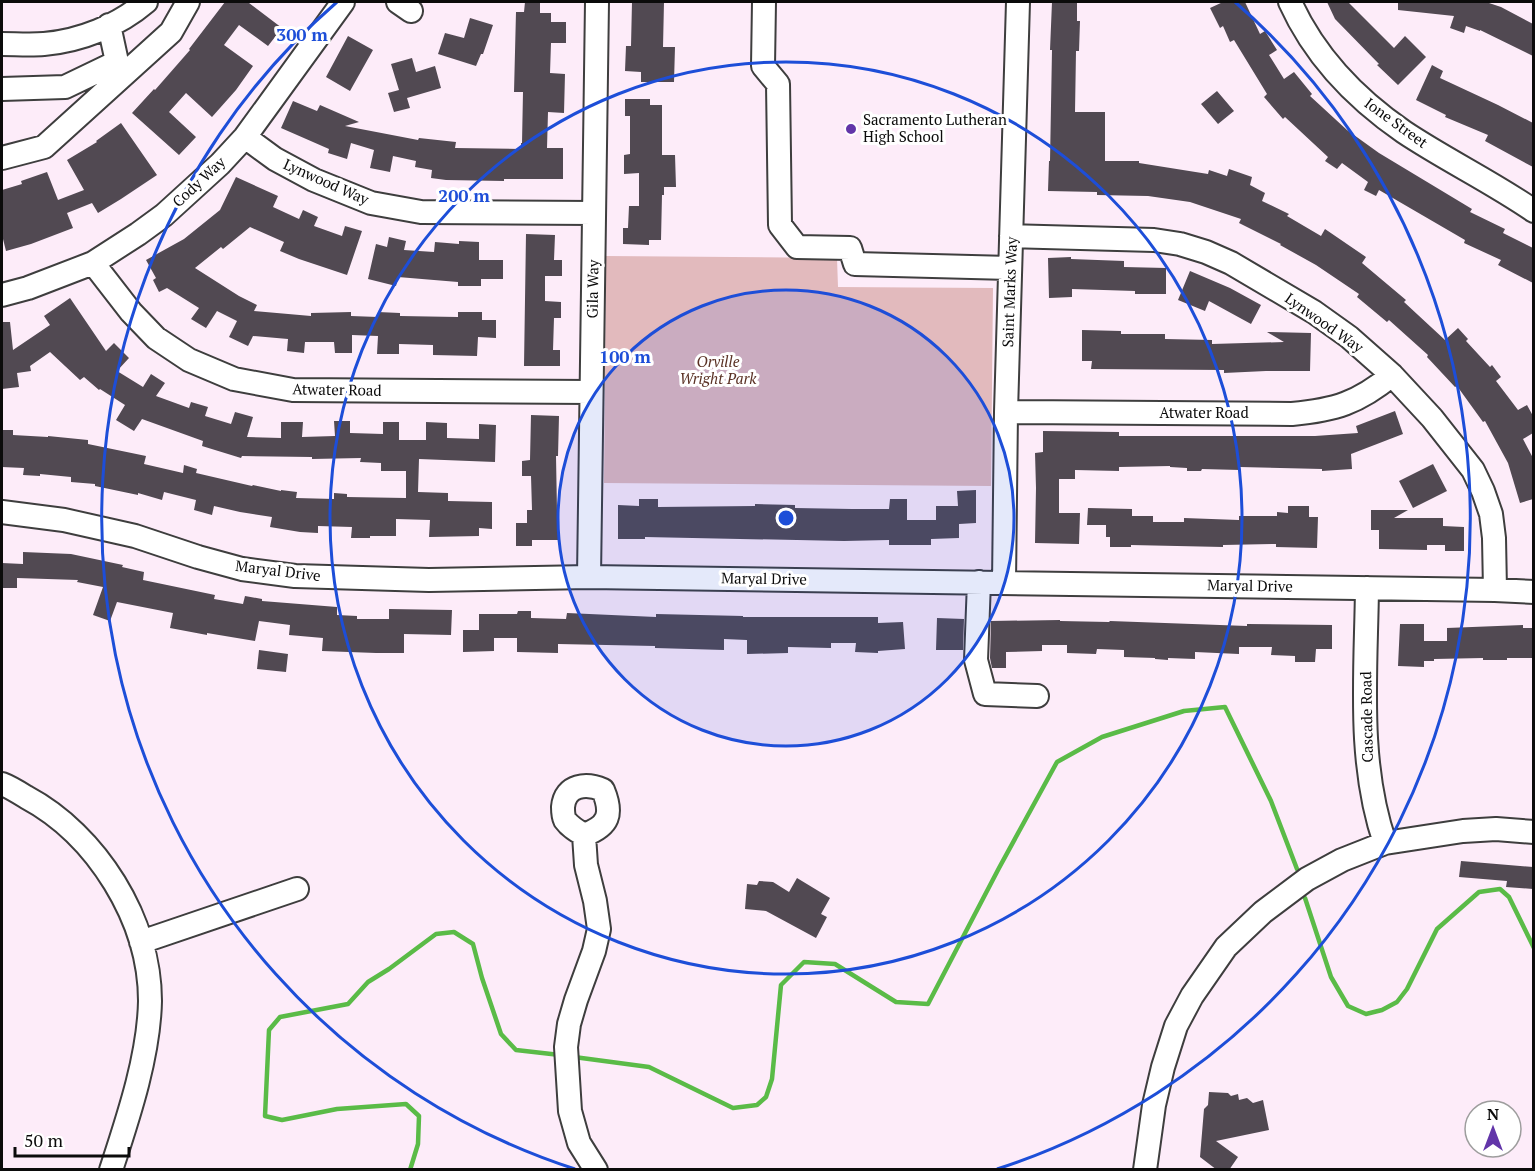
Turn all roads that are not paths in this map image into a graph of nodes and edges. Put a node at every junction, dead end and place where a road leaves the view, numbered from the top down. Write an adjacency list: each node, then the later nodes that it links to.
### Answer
1 (146, 2): 8 (street)
2 (188, 2): 12 (street)
3 (343, 2): 11 (street, Cody Way)
4 (597, 2): 14 (street, Gila Way)
5 (764, 2): 17 (street)
6 (1018, 2): 15 (street, Saint Marks Way)
7 (1290, 2): 13 (street, Ione Street)
8 (109, 26): 9 (street); 10 (street)
9 (2, 44)
10 (2, 89)
11 (245, 137): 14 (street, Lynwood Way); 16 (street, Cody Way)
12 (2, 159)
13 (1533, 211)
14 (594, 213): 20 (street, Gila Way)
15 (1011, 236): 17 (street, Saint Marks Way); 19 (street, Lynwood Way)
16 (93, 263): 18 (street, Cody Way); 20 (street, Atwater Road)
17 (1010, 268): 21 (street, Saint Marks Way)
18 (2, 295)
19 (1392, 375): 21 (street, Atwater Road); 27 (street, Lynwood Way)
20 (591, 392): 23 (street, Gila Way)
21 (1006, 412): 25 (street, Saint Marks Way)
22 (2, 512): 23 (street, Maryal Drive)
23 (589, 577): 24 (street, Maryal Drive)
24 (979, 582): 25 (street, Maryal Drive); 29 (street)
25 (1004, 583): 26 (street, Maryal Drive)
26 (1366, 588): 27 (street, Maryal Drive); 33 (street, Cascade Road)
27 (1495, 590): 28 (street, Maryal Drive)
28 (1533, 592)
29 (1037, 696)
30 (2, 784): 35 (street)
31 (1533, 832): 33 (street)
32 (584, 835): 37 (street)
33 (1385, 843): 38 (street)
34 (297, 889): 35 (street)
35 (141, 942): 36 (street)
36 (111, 1170)
37 (596, 1170)
38 (1145, 1170)

